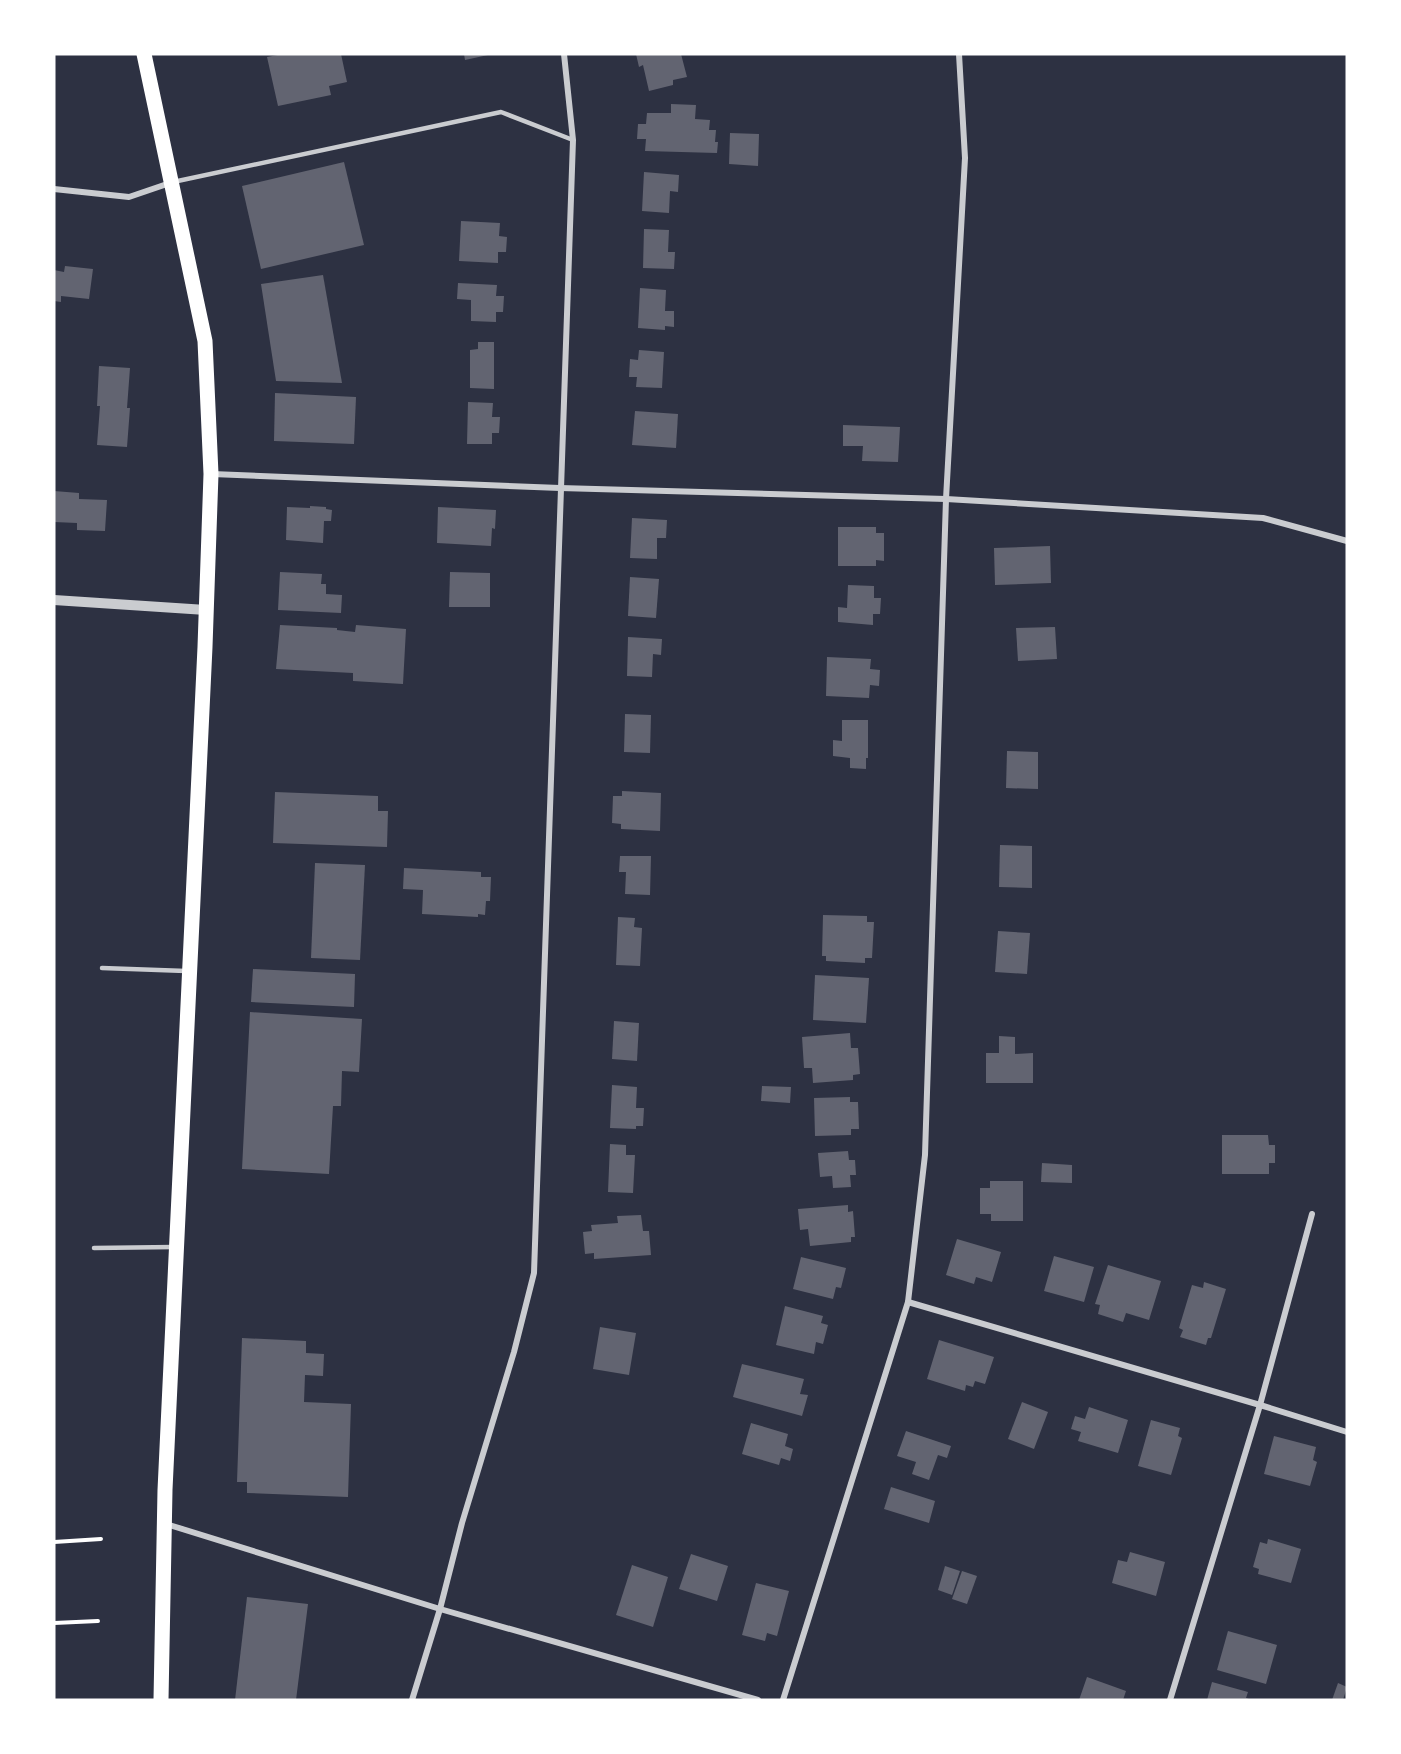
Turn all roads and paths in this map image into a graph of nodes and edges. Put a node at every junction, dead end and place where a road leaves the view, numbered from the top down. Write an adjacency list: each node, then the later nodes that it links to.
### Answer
1 (144, 54): 5 (main road)
2 (564, 54): 4 (street)
3 (959, 54): 9 (street)
4 (573, 140): 5 (lane); 8 (street)
5 (171, 183): 6 (street); 7 (main road)
6 (54, 189)
7 (211, 474): 8 (street); 12 (main road)
8 (560, 488): 9 (street); 24 (street)
9 (946, 499): 10 (street); 18 (street)
10 (1347, 541)
11 (54, 600): 12 (street)
12 (206, 610): 14 (main road)
13 (102, 968): 14 (lane)
14 (189, 972): 16 (main road)
15 (1312, 1214): 19 (street)
16 (176, 1247): 17 (lane); 21 (main road)
17 (94, 1248)
18 (908, 1302): 19 (street); 30 (street)
19 (1260, 1405): 20 (street); 31 (street)
20 (1347, 1432)
21 (163, 1523): 24 (street); 27 (main road)
22 (101, 1539): 23 (path)
23 (54, 1542)
24 (440, 1609): 28 (street); 29 (street)
25 (98, 1621): 26 (path)
26 (54, 1623)
27 (161, 1700)
28 (412, 1700)
29 (758, 1700)
30 (783, 1700)
31 (1170, 1700)

